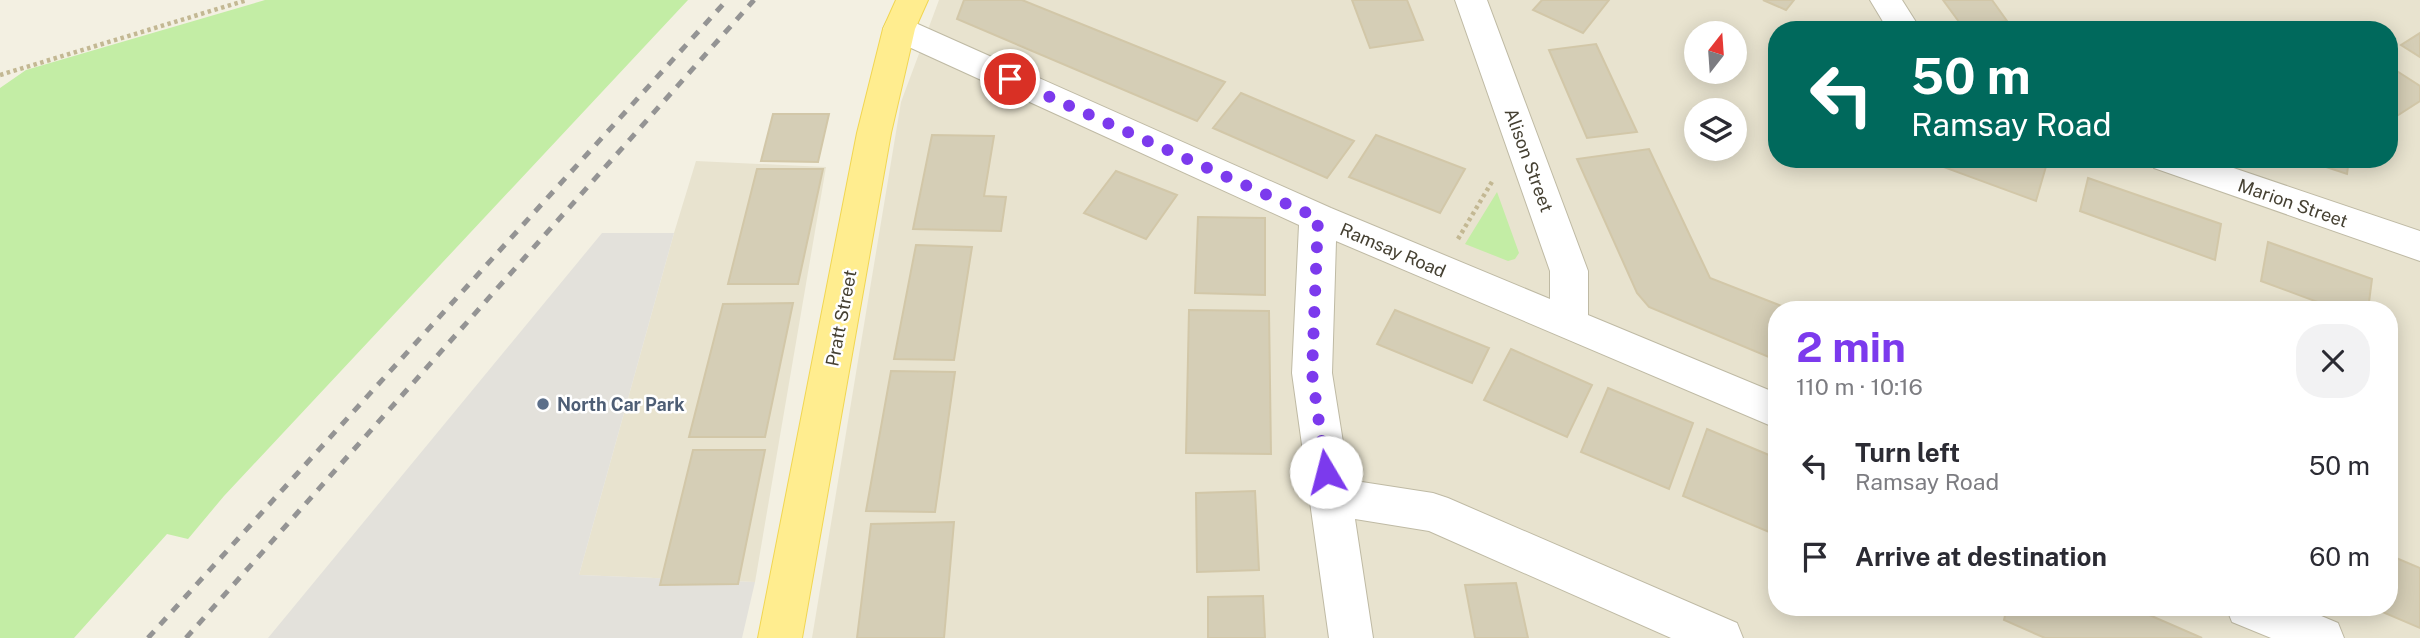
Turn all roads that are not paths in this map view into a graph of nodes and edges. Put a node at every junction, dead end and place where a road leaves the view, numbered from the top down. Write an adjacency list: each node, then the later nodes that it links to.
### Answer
1 (1471, 0): 8 (street, Alison Street)
2 (1886, 0): 4 (street)
3 (905, 15): 6 (street, Ramsay Road); 12 (main road, Pratt Street)
4 (1899, 21)
5 (2192, 168): 7 (street, Marion Street)
6 (1318, 218): 8 (street, Ramsay Road); 10 (street)
7 (2420, 247)
8 (1569, 324): 9 (street, Ramsay Road)
9 (1768, 408)
10 (1330, 496): 13 (street); 14 (street)
11 (2269, 616): 15 (street)
12 (780, 638)
13 (1351, 638)
14 (1721, 638)
15 (2322, 638)

